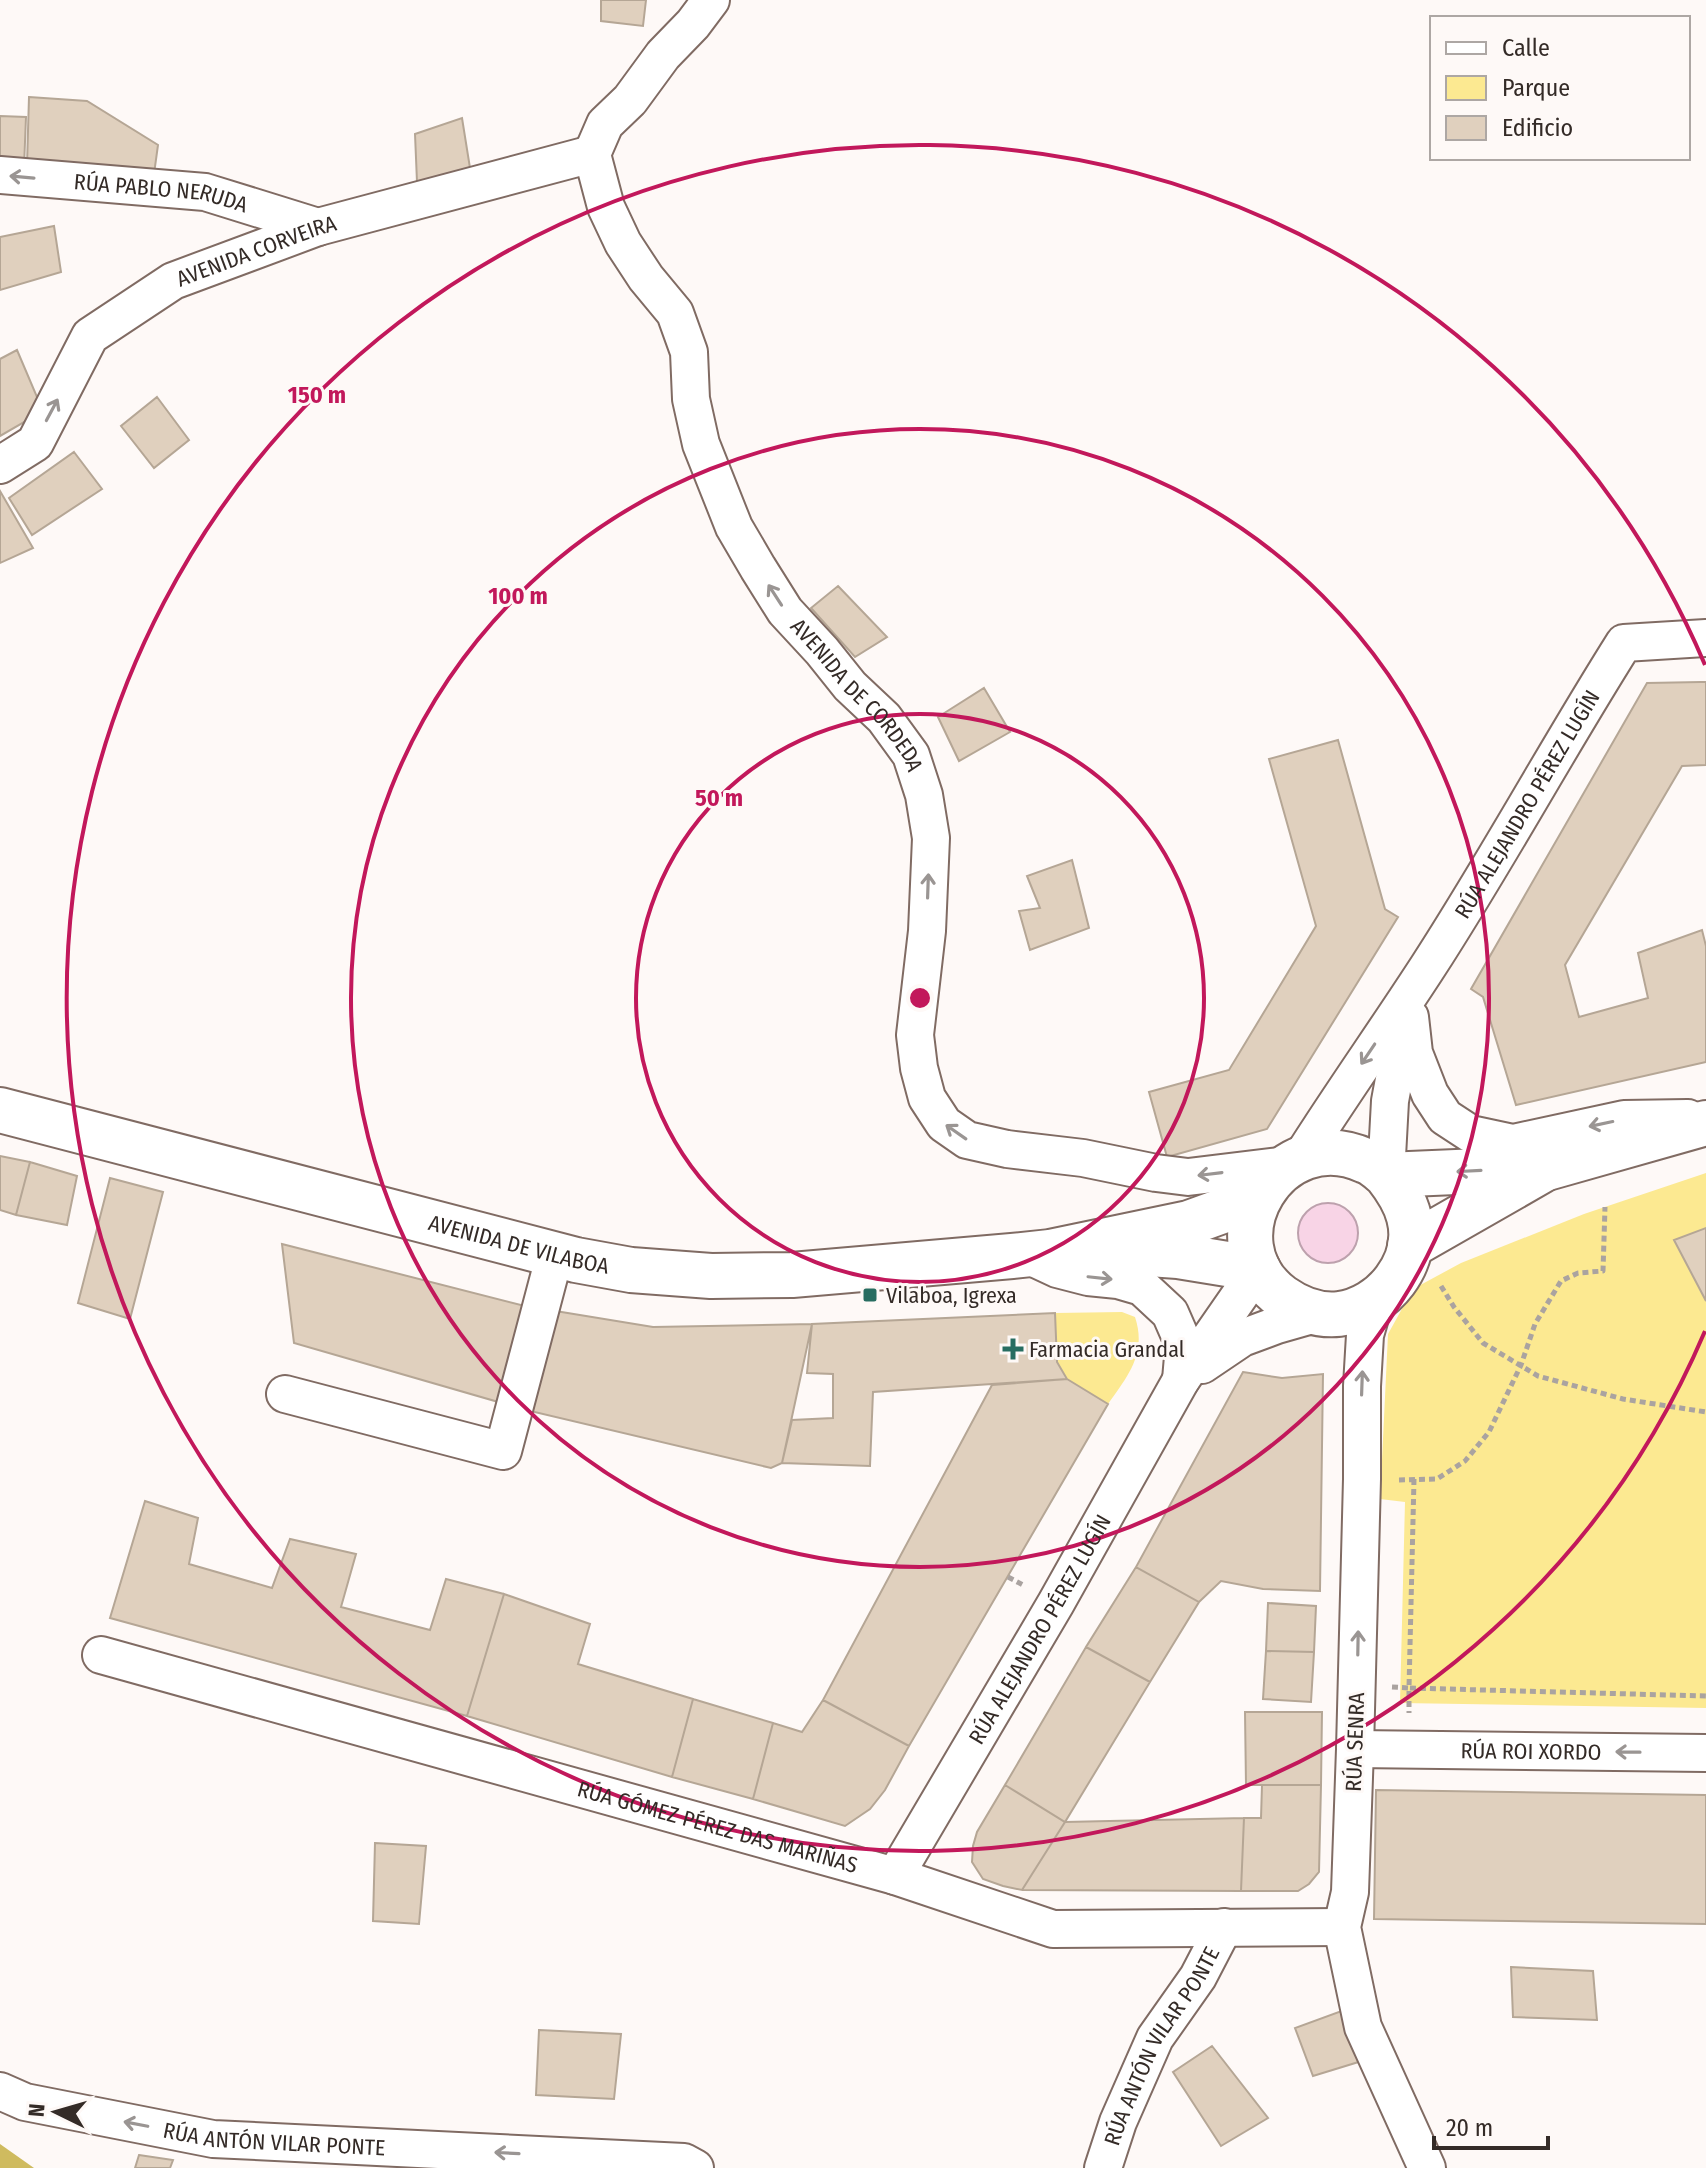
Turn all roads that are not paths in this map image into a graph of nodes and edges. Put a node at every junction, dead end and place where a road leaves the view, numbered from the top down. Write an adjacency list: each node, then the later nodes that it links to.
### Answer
1 (711, 0): 2 (street)
2 (592, 154): 4 (street, AVENIDA CORVEIRA); 11 (street, AVENIDA DE CORDEDA, one-way to 2)
3 (0, 175): 4 (street, RÚA PABLO NERUDA, one-way to 3)
4 (318, 227): 5 (street, AVENIDA CORVEIRA, one-way to 4)
5 (0, 465)
6 (1706, 638): 7 (street, RÚA ALEJANDRO PÉREZ LUGÍN)
7 (1428, 966): 8 (street, RÚA ALEJANDRO PÉREZ LUGÍN); 11 (street, RÚA ALEJANDRO PÉREZ LUGÍN, one-way to 11)
8 (1410, 1017): 10 (street, RÚA ALEJANDRO PÉREZ LUGÍN, one-way to 8); 13 (street, RÚA ALEJANDRO PÉREZ LUGÍN)
9 (0, 1110): 16 (highway, AVENIDA DE VILABOA)
10 (1706, 1120): 12 (highway)
11 (1294, 1161): 13 (highway); 14 (highway, AVENIDA DE VILABOA)
12 (1547, 1168): 13 (highway, one-way to 13); 17 (highway)
13 (1386, 1175): 17 (highway)
14 (1258, 1198): 15 (highway, AVENIDA DE VILABOA); 18 (highway)
15 (1038, 1253): 16 (highway, AVENIDA DE VILABOA); 18 (highway, AVENIDA DE VILABOA); 21 (street, RÚA ALEJANDRO PÉREZ LUGÍN, one-way to 21)
16 (555, 1254): 22 (street)
17 (1423, 1262): 19 (highway)
18 (1258, 1269): 20 (highway); 21 (street, RÚA ALEJANDRO PÉREZ LUGÍN)
19 (1375, 1300): 20 (highway); 24 (street, RÚA SENRA, one-way to 19)
20 (1319, 1313): 21 (street, RÚA ALEJANDRO PÉREZ LUGÍN)
21 (1181, 1380): 26 (street, RÚA ALEJANDRO PÉREZ LUGÍN)
22 (285, 1394)
23 (101, 1655): 26 (street, RÚA GÓMEZ PÉREZ DAS MARIÑAS)
24 (1355, 1749): 25 (street, RÚA ROI XORDO, one-way to 24); 28 (street, RÚA SENRA)
25 (1706, 1753)
26 (895, 1876): 27 (street, RÚA GÓMEZ PÉREZ DAS MARIÑAS)
27 (1224, 1927): 28 (street, RÚA GÓMEZ PÉREZ DAS MARIÑAS); 31 (street, RÚA ANTÓN VILAR PONTE)
28 (1342, 1927): 32 (street, RÚA SENRA)
29 (0, 2091): 30 (street, RÚA ANTÓN VILAR PONTE, one-way to 29)
30 (695, 2168)
31 (1103, 2168)
32 (1427, 2168)

